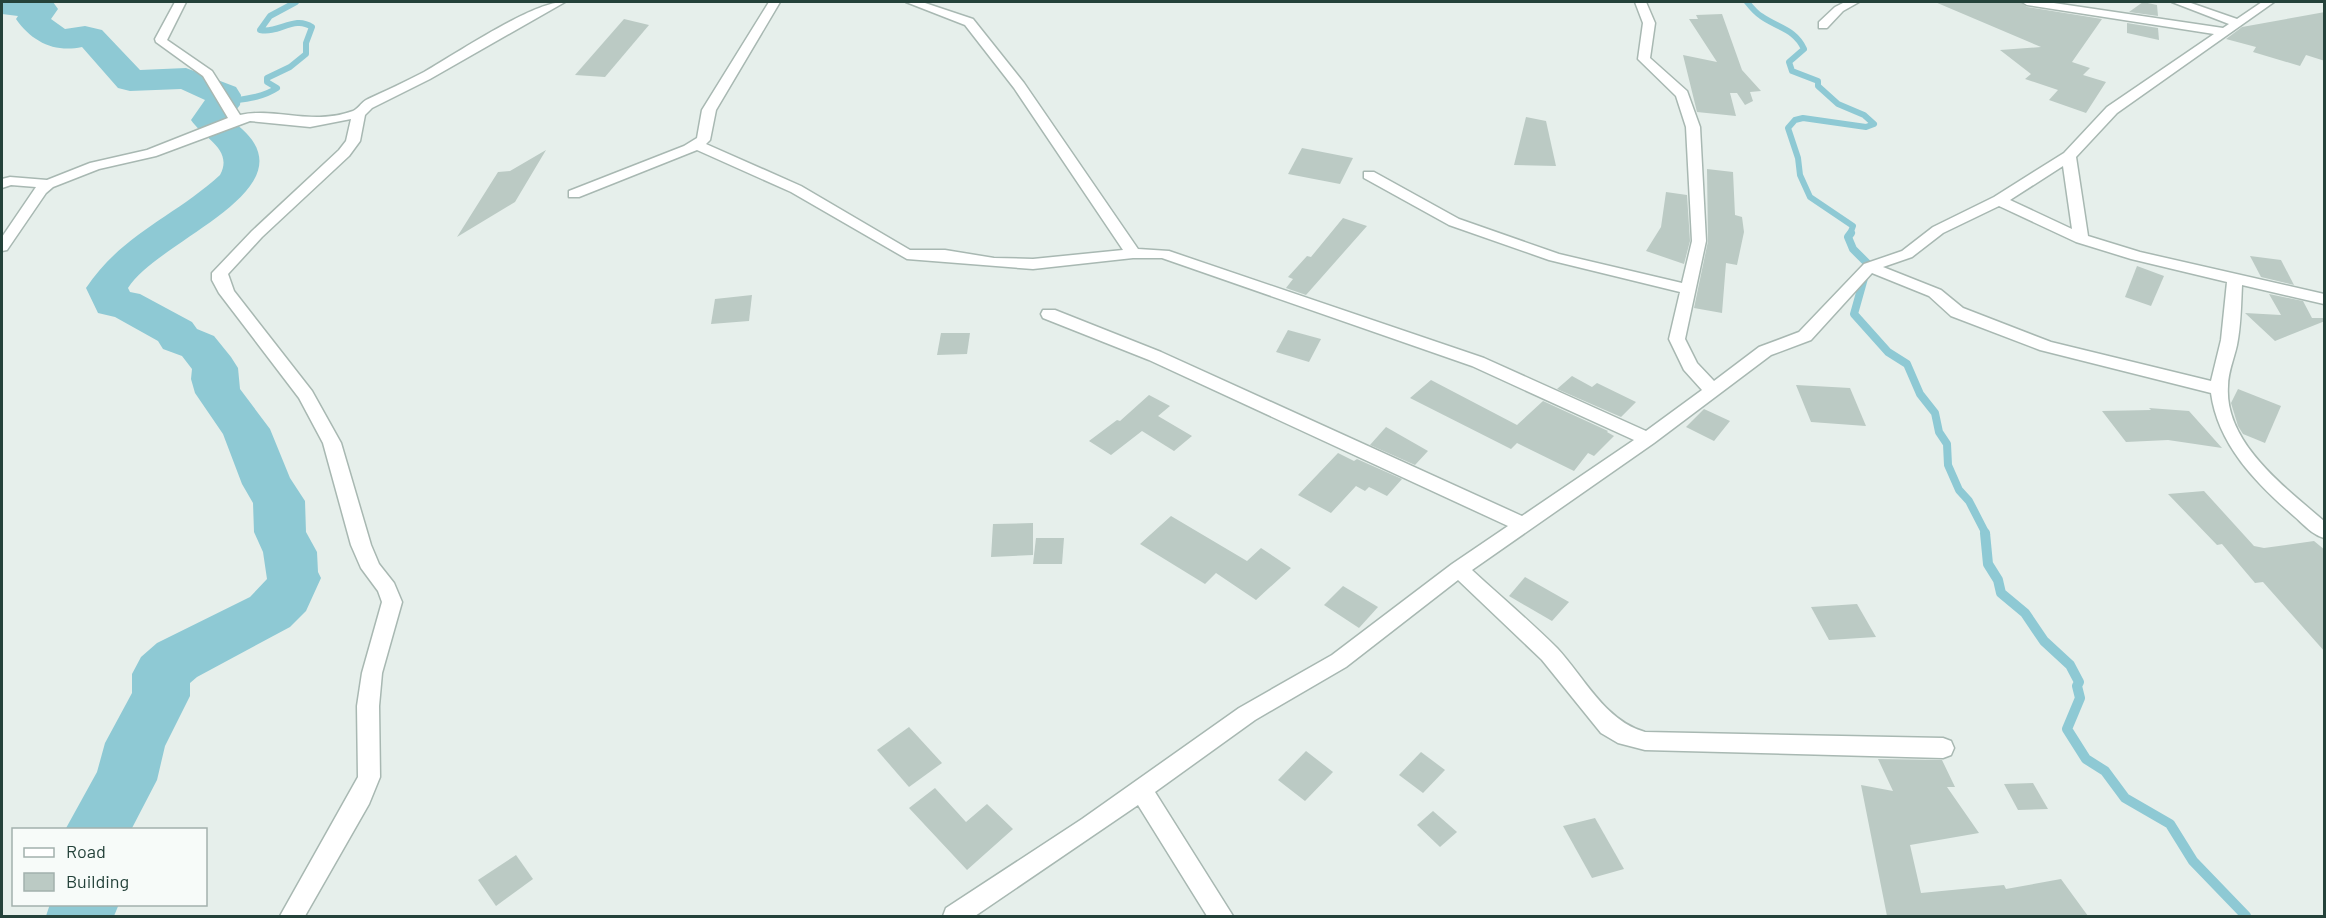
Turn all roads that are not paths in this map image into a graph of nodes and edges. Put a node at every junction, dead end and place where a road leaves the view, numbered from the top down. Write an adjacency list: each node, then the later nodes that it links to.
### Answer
1 (180, 2): 14 (street)
2 (559, 2): 13 (street)
3 (774, 2): 15 (street)
4 (912, 2): 24 (street)
5 (1641, 2): 27 (street)
6 (1853, 2): 11 (street)
7 (2027, 2): 12 (street)
8 (2178, 2): 10 (street)
9 (2269, 2): 10 (street)
10 (2237, 23): 12 (street)
11 (1823, 25)
12 (2223, 32): 16 (street)
13 (359, 114): 14 (street); 38 (street)
14 (236, 120): 19 (street)
15 (697, 145): 20 (street); 24 (street)
16 (2070, 156): 21 (street); 22 (street)
17 (1369, 175): 27 (street)
18 (2, 184): 19 (street)
19 (48, 184): 23 (street)
20 (574, 194)
21 (1999, 200): 22 (street); 25 (street)
22 (2081, 239): 26 (street)
23 (2, 247)
24 (1133, 253): 32 (street)
25 (1869, 267): 30 (street); 31 (street)
26 (2235, 280): 28 (street); 30 (street)
27 (1688, 289): 31 (street)
28 (2325, 299)
29 (1048, 314): 33 (street)
30 (2219, 389): 34 (street)
31 (1713, 391): 32 (street)
32 (1648, 439): 33 (street)
33 (1523, 525): 35 (street)
34 (2325, 531)
35 (1459, 569): 36 (street); 37 (street)
36 (1943, 748)
37 (1140, 789): 39 (street); 40 (street)
38 (292, 916)
39 (955, 916)
40 (1221, 916)

